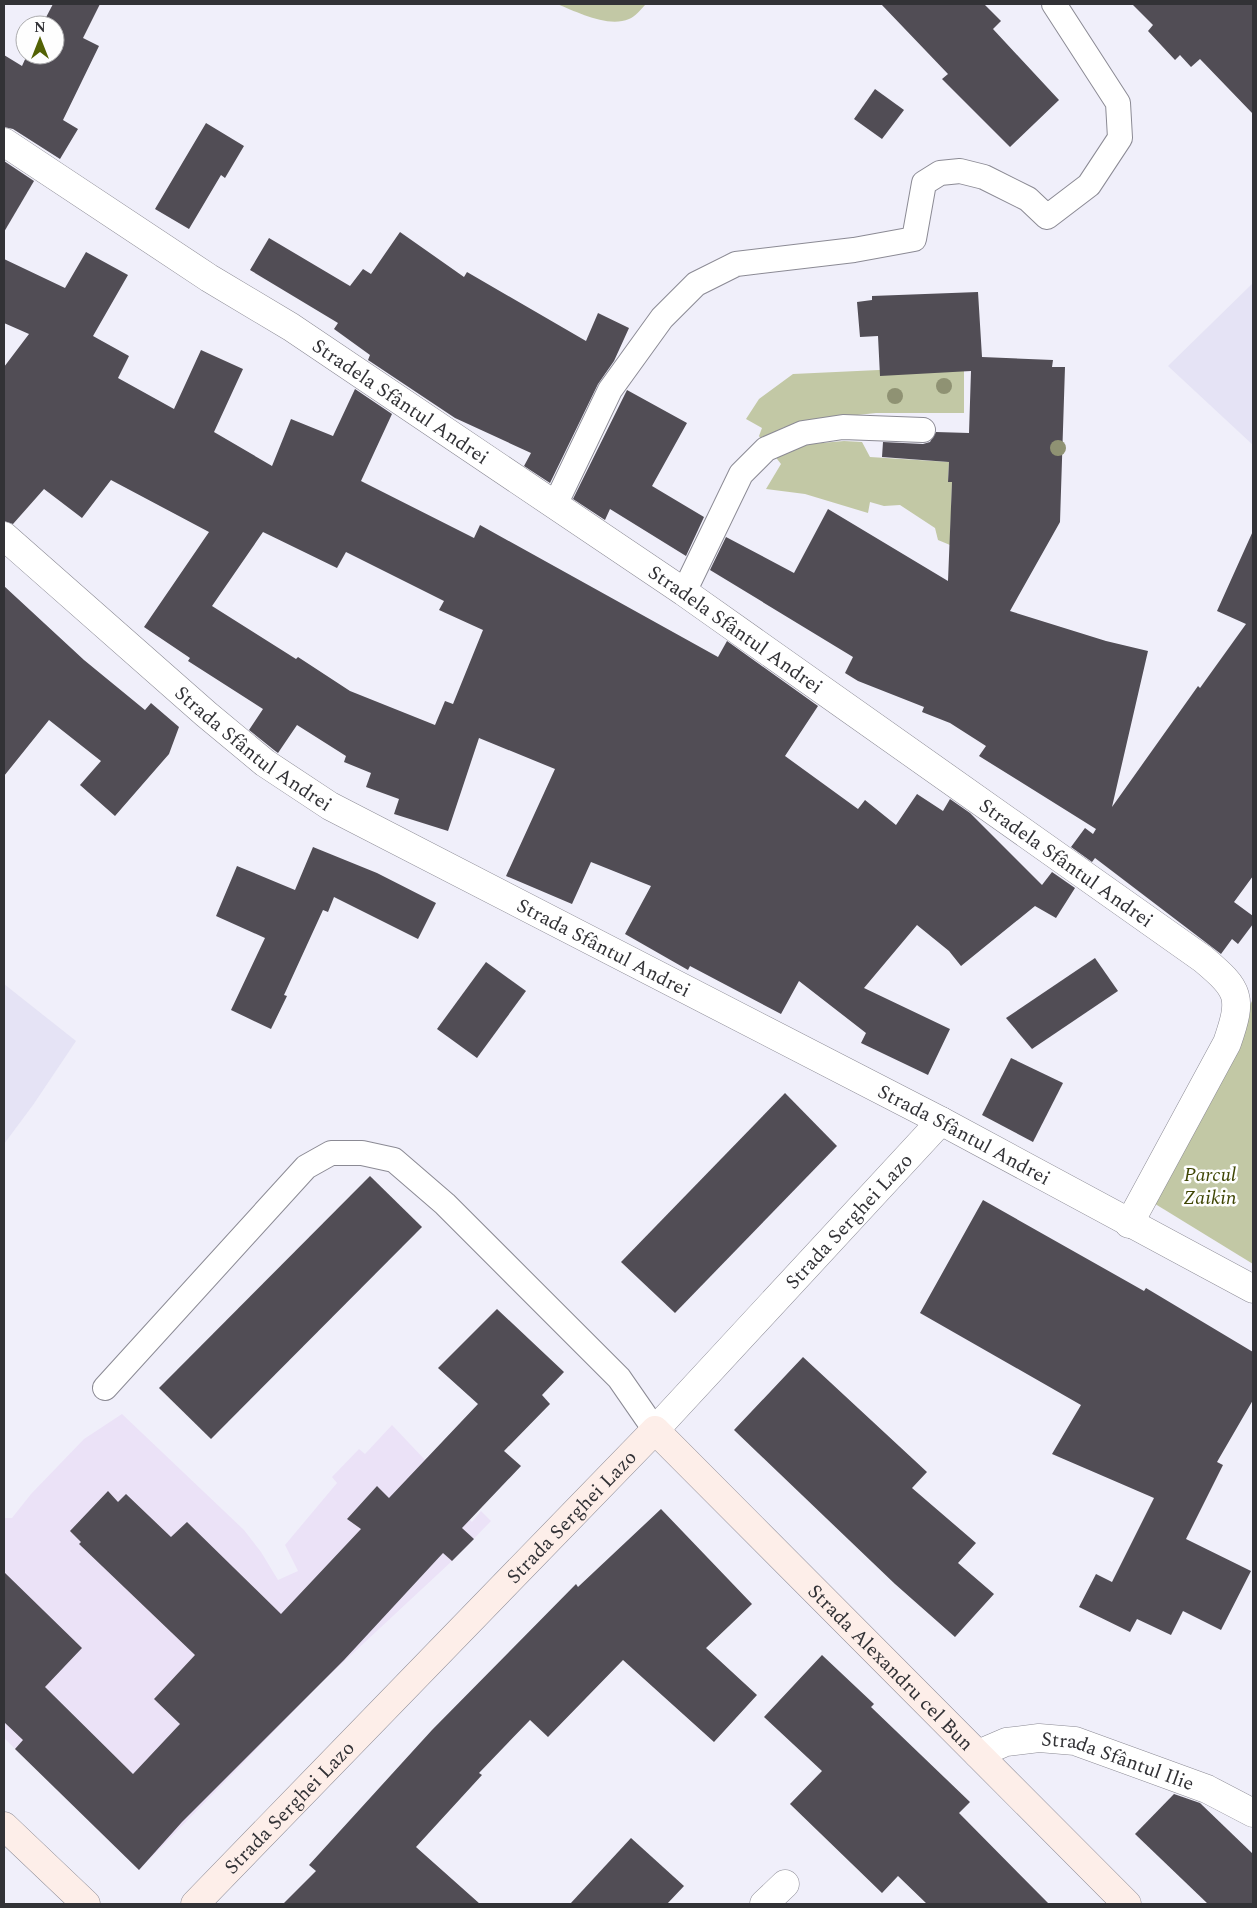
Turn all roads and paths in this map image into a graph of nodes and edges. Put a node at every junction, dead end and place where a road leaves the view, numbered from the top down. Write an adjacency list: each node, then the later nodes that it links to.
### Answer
1 (1054, 4): 4 (lane)
2 (4, 142): 4 (street, Stradela Sfântul Andrei)
3 (923, 430): 6 (lane)
4 (555, 505): 6 (street, Stradela Sfântul Andrei)
5 (4, 536): 7 (street, Strada Sfântul Andrei)
6 (684, 592): 8 (street, Stradela Sfântul Andrei)
7 (941, 1122): 8 (street, Strada Sfântul Andrei); 11 (street, Strada Serghei Lazo)
8 (1129, 1224): 9 (street, Strada Sfântul Andrei)
9 (1253, 1289)
10 (105, 1388): 11 (lane)
11 (655, 1430): 12 (main road, Strada Alexandru cel Bun); 17 (main road, Strada Serghei Lazo)
12 (978, 1754): 13 (street, Strada Sfântul Ilie); 19 (main road, Strada Alexandru cel Bun)
13 (1253, 1813)
14 (4, 1826): 16 (main road)
15 (785, 1884): 18 (street)
16 (86, 1904)
17 (195, 1904)
18 (764, 1904)
19 (1127, 1904)

